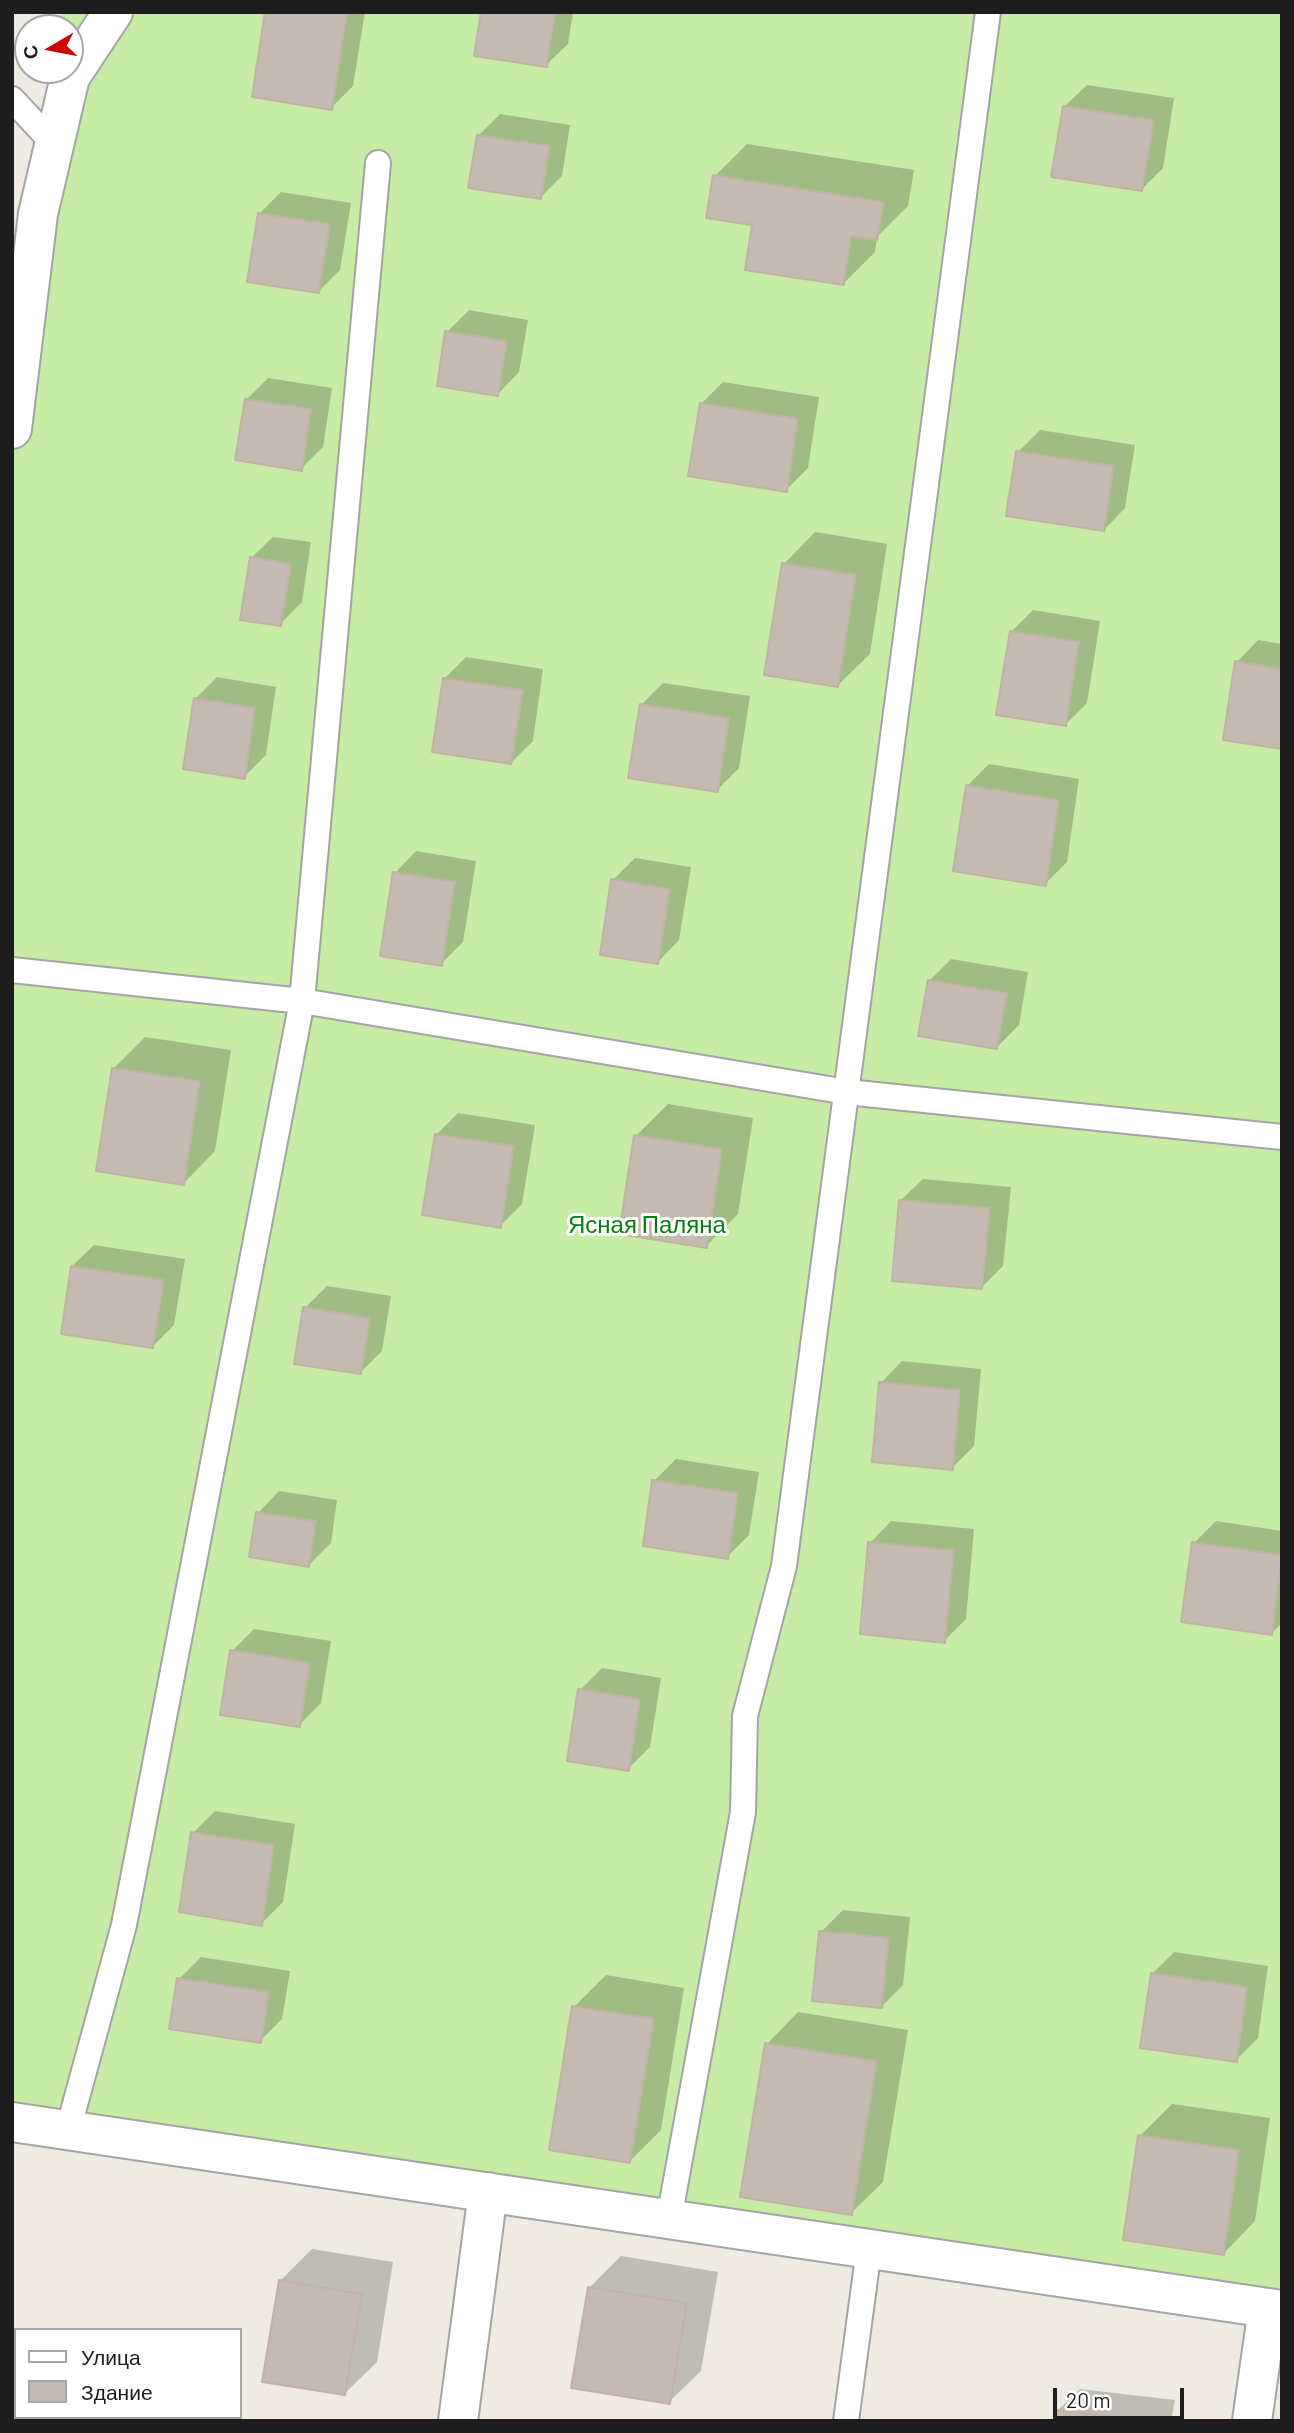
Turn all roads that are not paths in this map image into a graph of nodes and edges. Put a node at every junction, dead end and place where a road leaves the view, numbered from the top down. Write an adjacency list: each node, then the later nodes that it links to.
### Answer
1 (113, 12): 4 (street)
2 (988, 12): 9 (lane)
3 (12, 99): 4 (lane)
4 (54, 144): 6 (street)
5 (378, 163): 8 (lane)
6 (12, 429)
7 (12, 970): 8 (lane)
8 (302, 1001): 9 (lane); 12 (lane)
9 (847, 1092): 10 (lane); 14 (lane)
10 (1282, 1137)
11 (12, 2122): 12 (street)
12 (68, 2130): 13 (street)
13 (488, 2192): 14 (street); 17 (street)
14 (669, 2219): 15 (street)
15 (869, 2249): 16 (street); 18 (lane)
16 (1275, 2309): 19 (street)
17 (458, 2421)
18 (846, 2421)
19 (1252, 2421)

